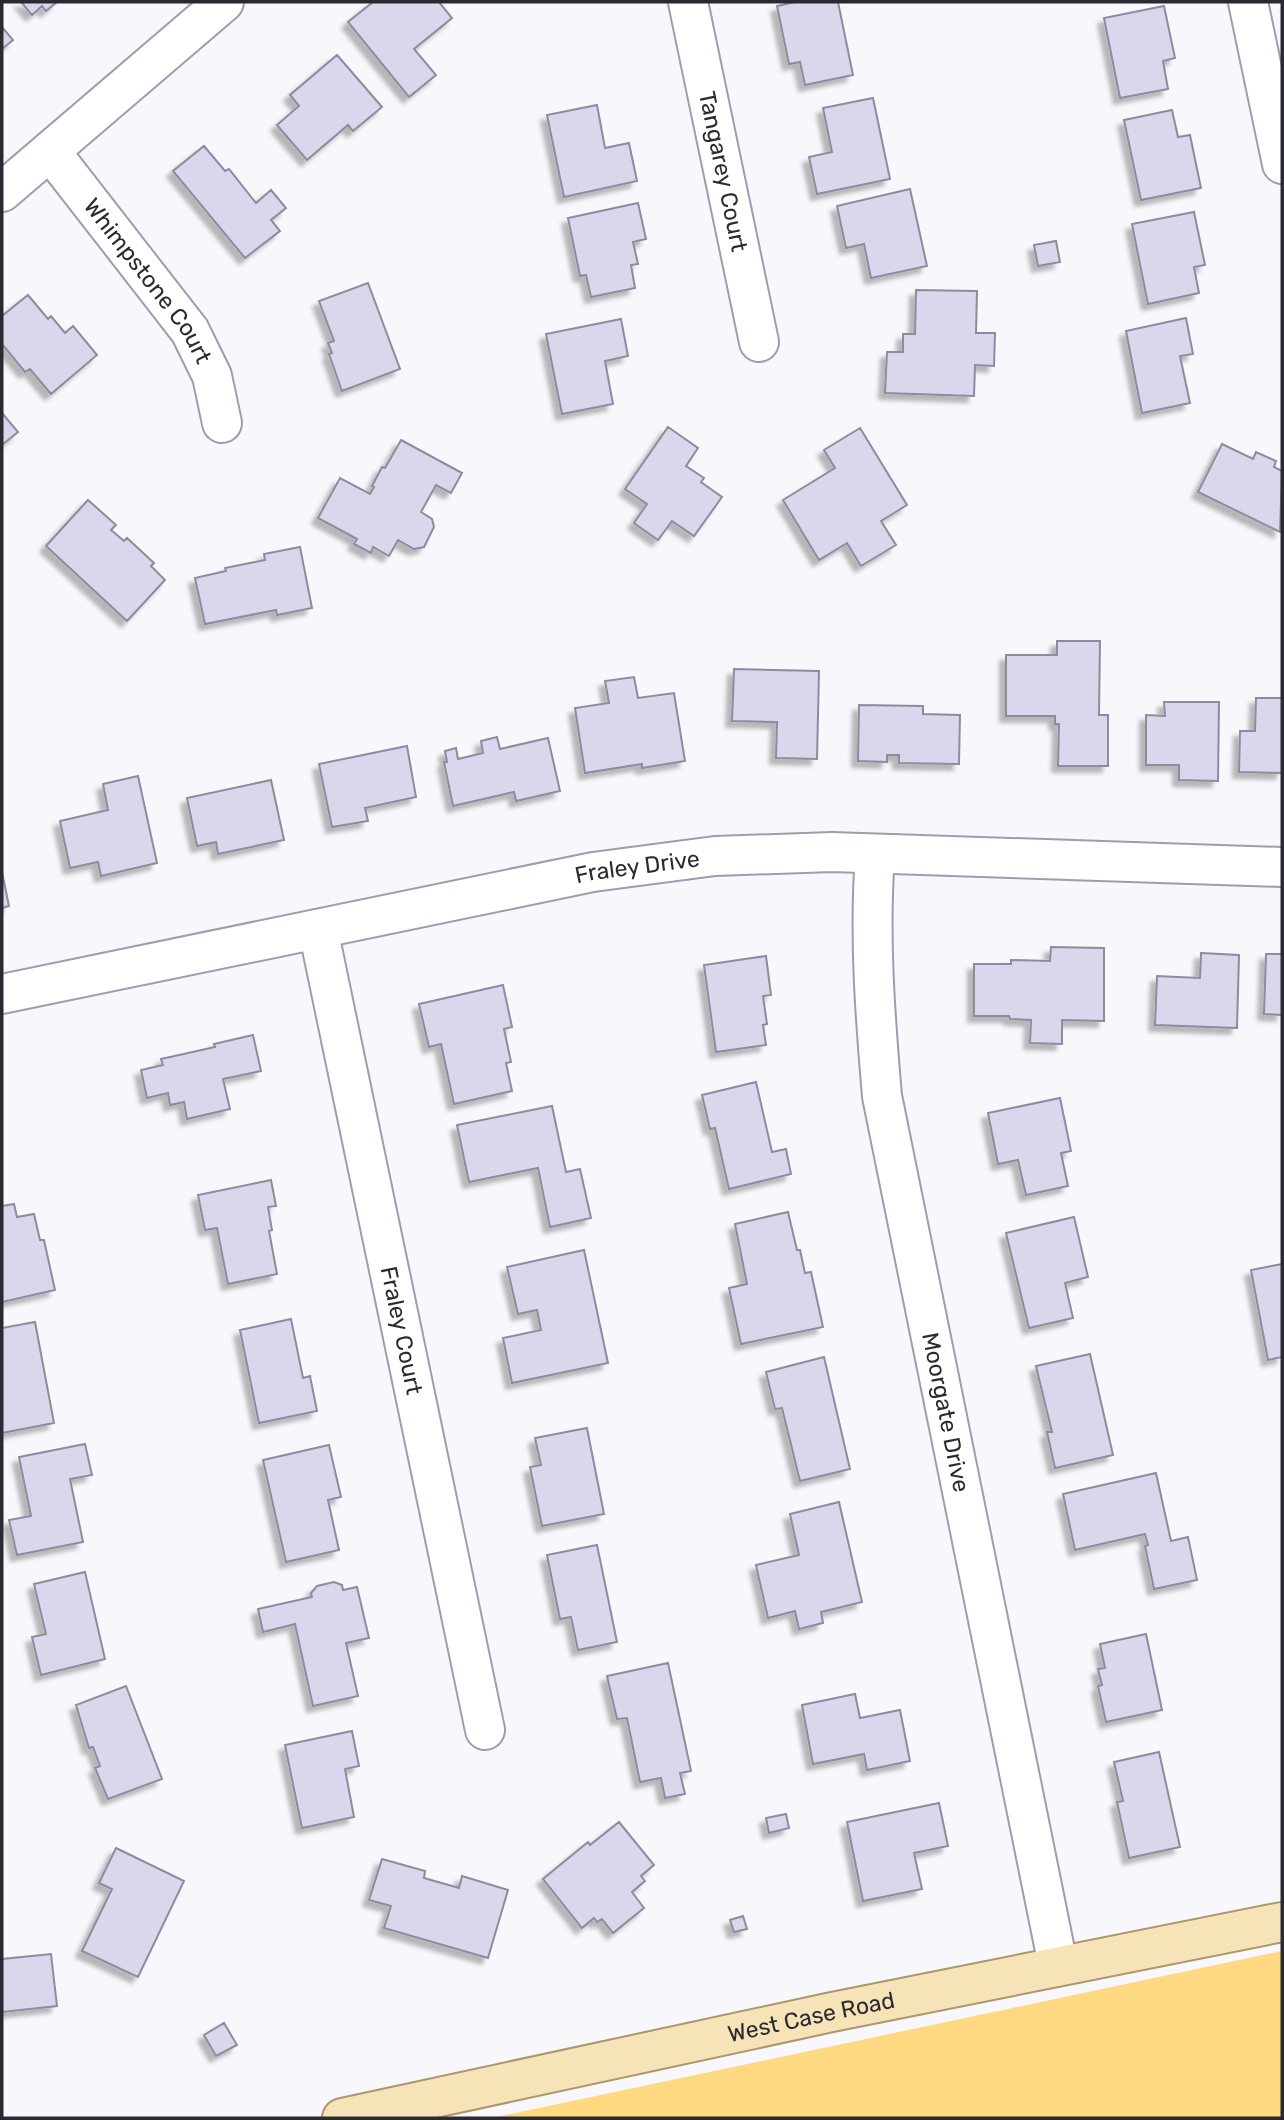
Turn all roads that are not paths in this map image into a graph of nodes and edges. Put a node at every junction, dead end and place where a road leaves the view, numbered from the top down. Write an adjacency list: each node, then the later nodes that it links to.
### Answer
1 (224, 2): 4 (street)
2 (688, 2): 7 (street, Tangarey Court)
3 (1248, 2): 5 (street)
4 (50, 151): 6 (street); 8 (street, Whimpstone Court)
5 (1282, 164)
6 (2, 192)
7 (759, 342)
8 (222, 423)
9 (874, 855): 10 (street, Fraley Drive); 11 (street, Fraley Drive); 15 (street, Moorgate Drive)
10 (1282, 867)
11 (318, 929): 12 (street, Fraley Drive); 13 (street, Fraley Court)
12 (2, 994)
13 (485, 1730)
14 (1282, 1922): 15 (main road, West Case Road)
15 (1058, 1965): 16 (main road, West Case Road)
16 (342, 2118)

